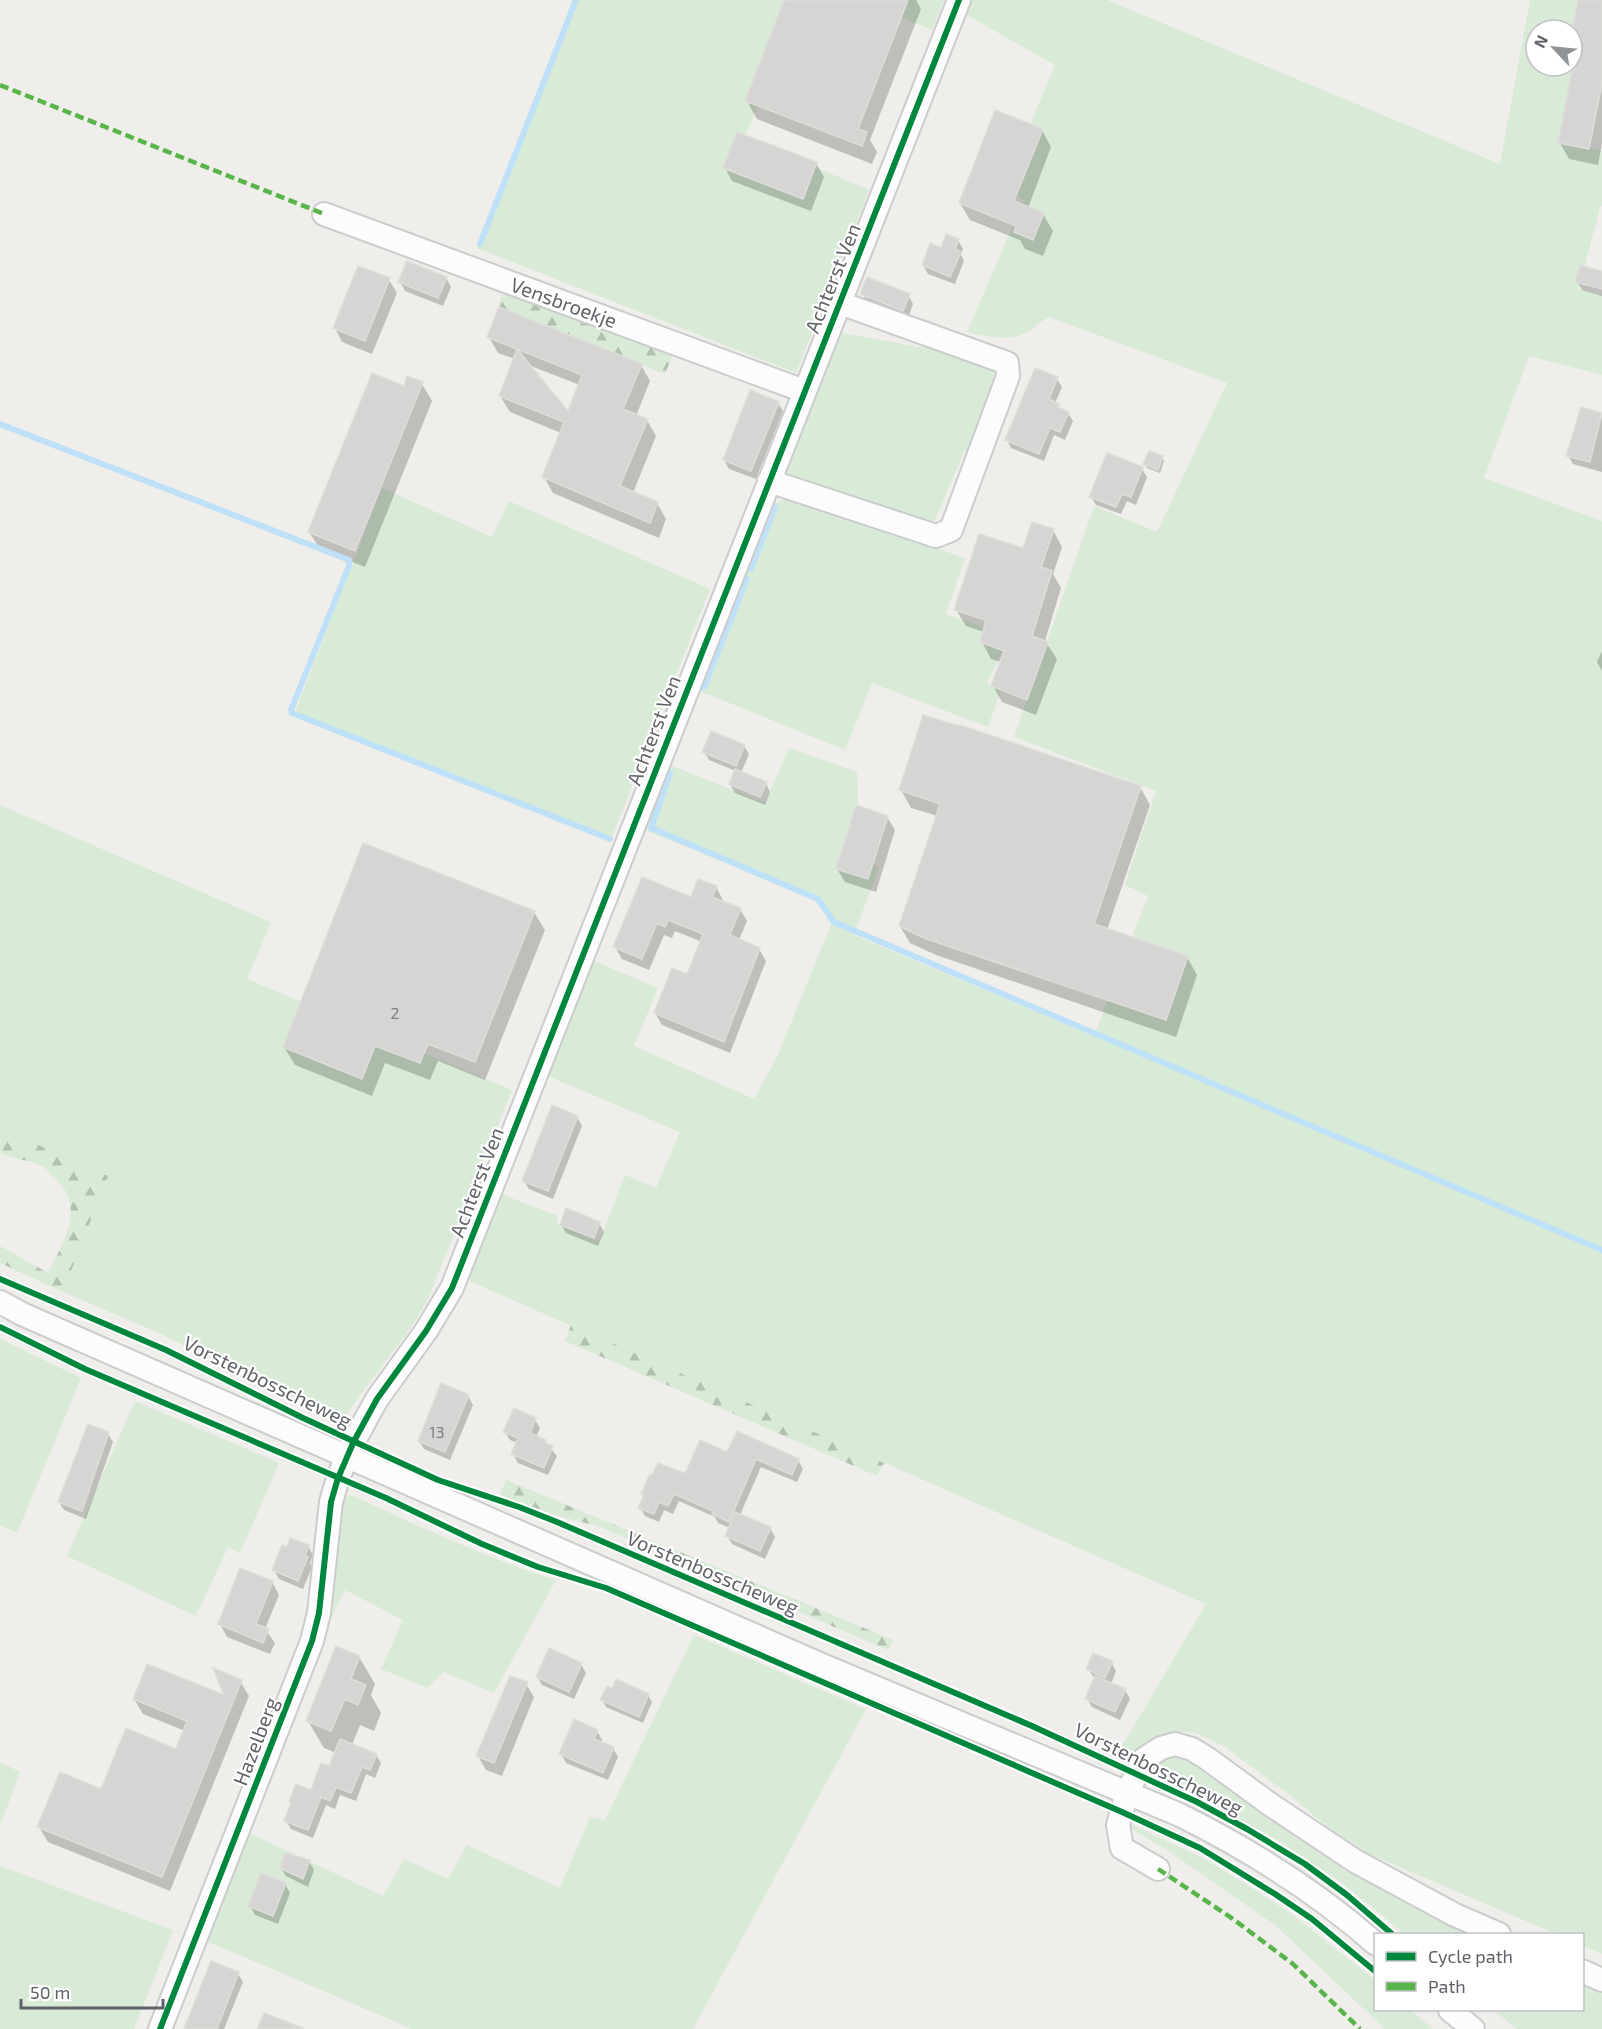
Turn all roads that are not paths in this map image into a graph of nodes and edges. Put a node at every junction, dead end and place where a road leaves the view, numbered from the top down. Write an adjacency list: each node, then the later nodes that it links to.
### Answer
1 (959, 0): 3 (street, Achterst Ven)
2 (324, 214): 4 (street, Vensbroekje)
3 (840, 303): 4 (street, Achterst Ven); 5 (street)
4 (804, 391): 5 (street, Achterst Ven)
5 (769, 481): 7 (street, Achterst Ven)
6 (0, 1302): 7 (street, Vorstenbosscheweg)
7 (348, 1456): 8 (street, Vorstenbosscheweg); 15 (street, Hazelberg)
8 (1127, 1793): 9 (street); 10 (street, Vorstenbosscheweg); 11 (street, Vorstenbosscheweg)
9 (1158, 1869)
10 (1495, 1933)
11 (1374, 1942)
12 (1584, 1972): 13 (street)
13 (1602, 1980)
14 (1451, 2011): 16 (street)
15 (160, 2029)
16 (1473, 2029)

